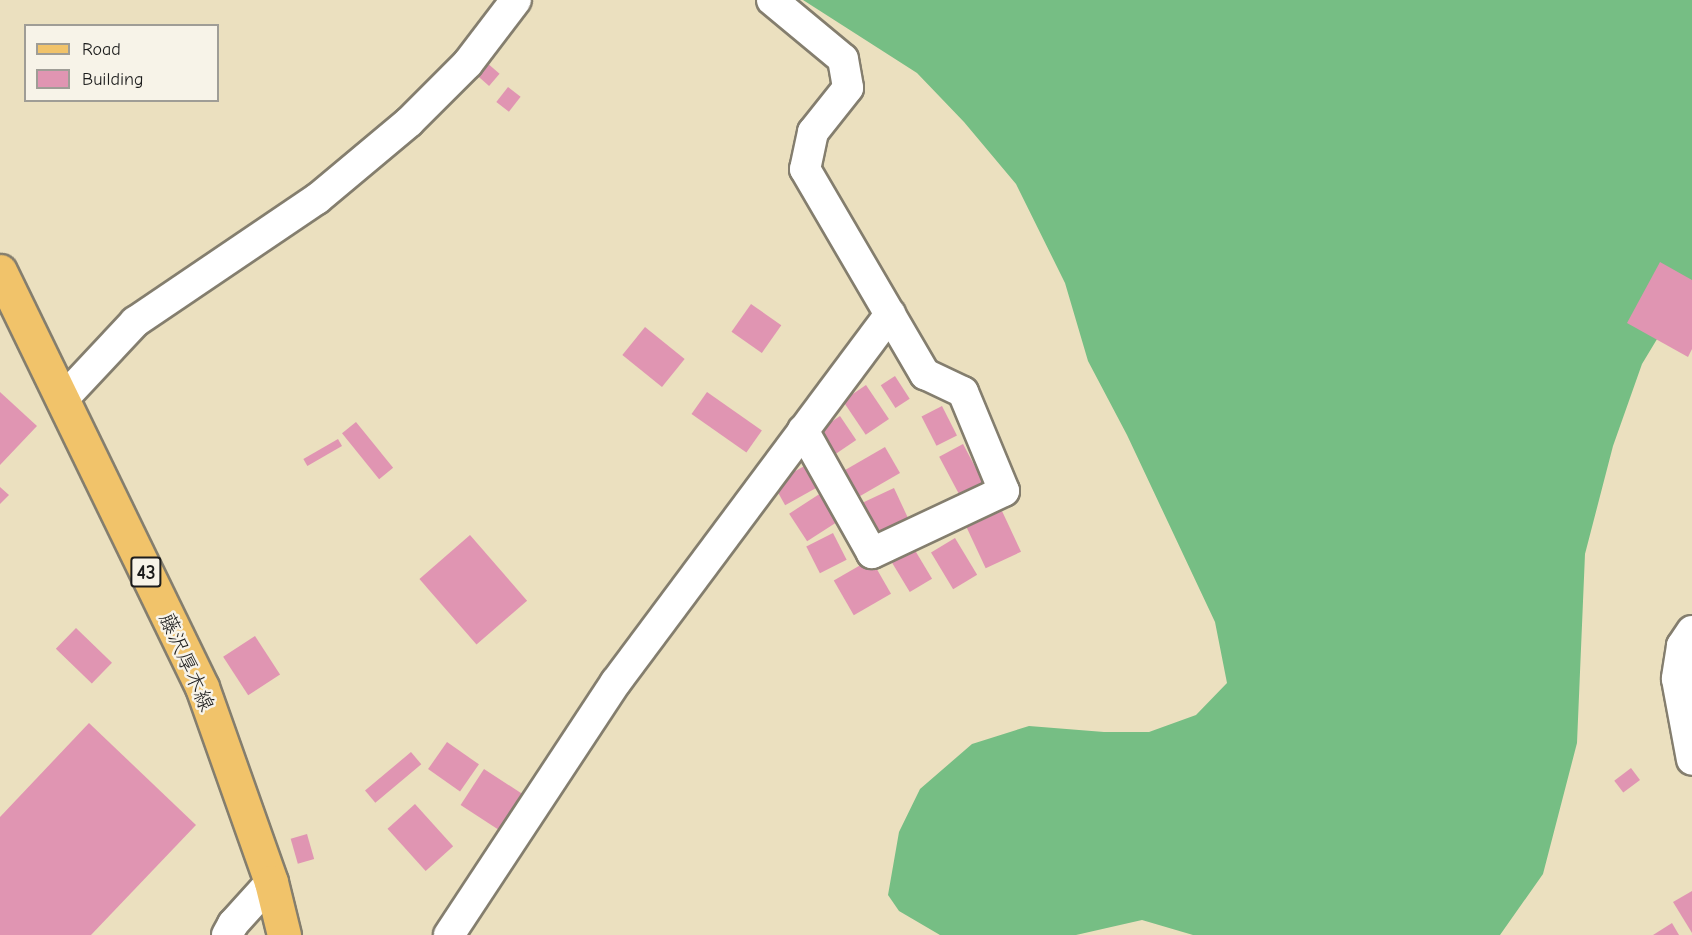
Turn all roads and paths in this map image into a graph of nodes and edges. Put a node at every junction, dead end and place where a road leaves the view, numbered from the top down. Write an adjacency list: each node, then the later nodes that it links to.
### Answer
1 (516, 0): 5 (street)
2 (772, 0): 4 (street)
3 (0, 271): 5 (main road, 藤沢厚木線 / 43)
4 (890, 314): 6 (street); 6 (street)
5 (62, 400): 9 (main road, 藤沢厚木線 / 43)
6 (803, 430): 12 (street)
7 (1692, 631): 8 (street)
8 (1692, 760)
9 (271, 882): 10 (street); 11 (main road, 藤沢厚木線 / 43)
10 (227, 935)
11 (284, 935)
12 (449, 935)

